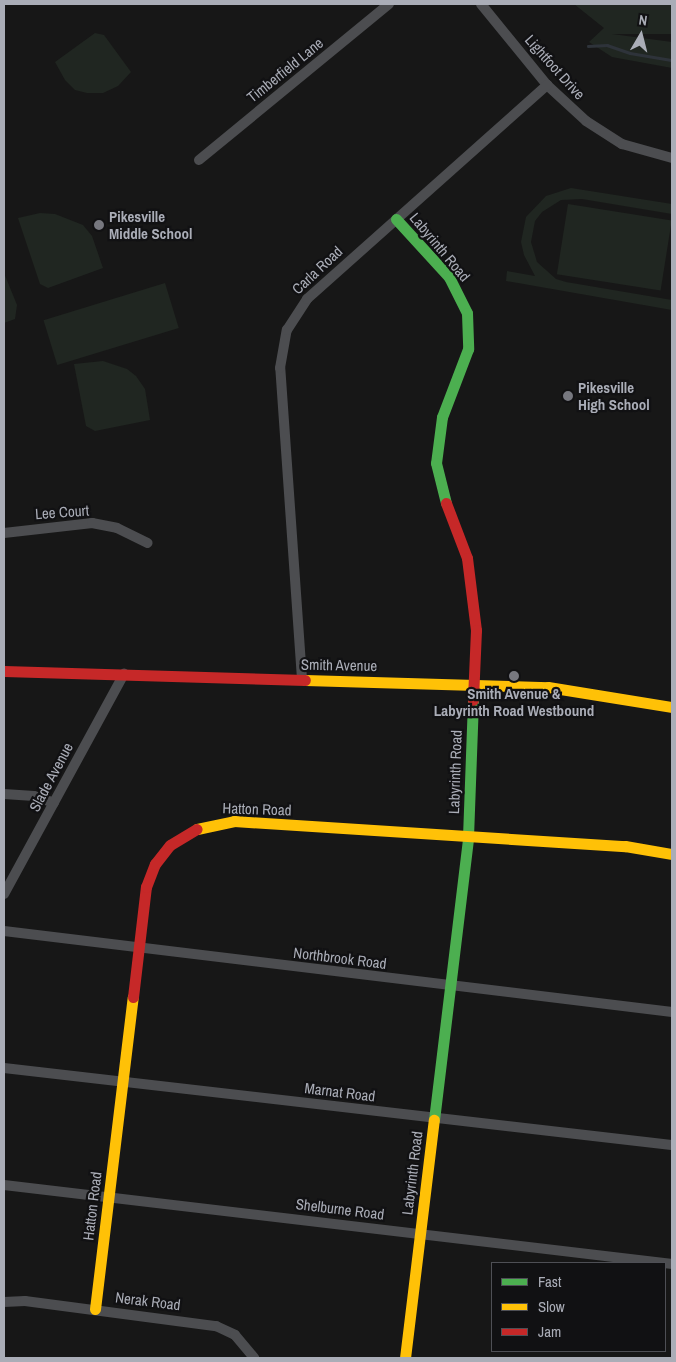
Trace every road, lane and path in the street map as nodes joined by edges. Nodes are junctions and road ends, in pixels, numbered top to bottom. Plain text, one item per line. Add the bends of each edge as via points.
1 (390, 4) edge
2 (482, 4) edge
3 (547, 85) junction
4 (672, 158) edge
5 (199, 160) dead end
6 (396, 219) junction
7 (4, 533) edge
8 (148, 543) dead end
9 (4, 671) edge
10 (124, 674) junction
11 (302, 679) junction
12 (474, 684) junction
13 (672, 707) edge
14 (4, 794) edge
15 (54, 803) junction
16 (468, 837) junction
17 (672, 854) edge
18 (4, 894) edge
19 (4, 931) edge
20 (139, 949) junction
21 (451, 986) junction
22 (672, 1012) edge
23 (4, 1068) edge
24 (123, 1082) junction
25 (434, 1118) junction
26 (672, 1145) edge
27 (4, 1186) edge
28 (109, 1197) junction
29 (420, 1234) junction
30 (655, 1262) edge
31 (4, 1302) edge
32 (95, 1310) junction
33 (254, 1358) edge
34 (405, 1358) edge

1 - 5 street, Timberfield Lane
2 - 3 street, Lightfoot Drive
3 - 4 street, Lightfoot Drive via 602,133 640,150
3 - 6 street, Carla Road
6 - 11 street, Carla Road via 300,306 287,330 280,355
6 - 12 street, Labyrinth Road via 449,277 463,301 468,319 466,362 442,417 436,448 441,487 471,578 476,630
7 - 8 street, Lee Court via 92,523 117,528
9 - 10 street, Smith Avenue
10 - 11 street, Smith Avenue
10 - 15 street, Slade Avenue
11 - 12 street, Smith Avenue
12 - 13 street, Smith Avenue via 548,687
12 - 16 street, Labyrinth Road
14 - 15 street via 34,796
15 - 18 street, Slade Avenue
16 - 17 street, Hatton Road via 625,846
16 - 20 street, Hatton Road via 234,822 208,824 170,844 155,864 146,887
16 - 21 street, Labyrinth Road
19 - 20 street, Northbrook Road
20 - 21 street, Northbrook Road
20 - 24 street, Hatton Road
21 - 22 street, Northbrook Road
21 - 25 street, Labyrinth Road
23 - 24 street, Marnat Road
24 - 25 street, Marnat Road
24 - 28 street, Hatton Road
25 - 26 street, Marnat Road
25 - 29 street, Labyrinth Road
27 - 28 street, Shelburne Road
28 - 29 street, Shelburne Road
28 - 32 street, Hatton Road
29 - 30 street, Shelburne Road
29 - 34 street, Labyrinth Road
31 - 32 street, Nerak Road via 25,1301
32 - 33 street, Nerak Road via 216,1326 235,1335

